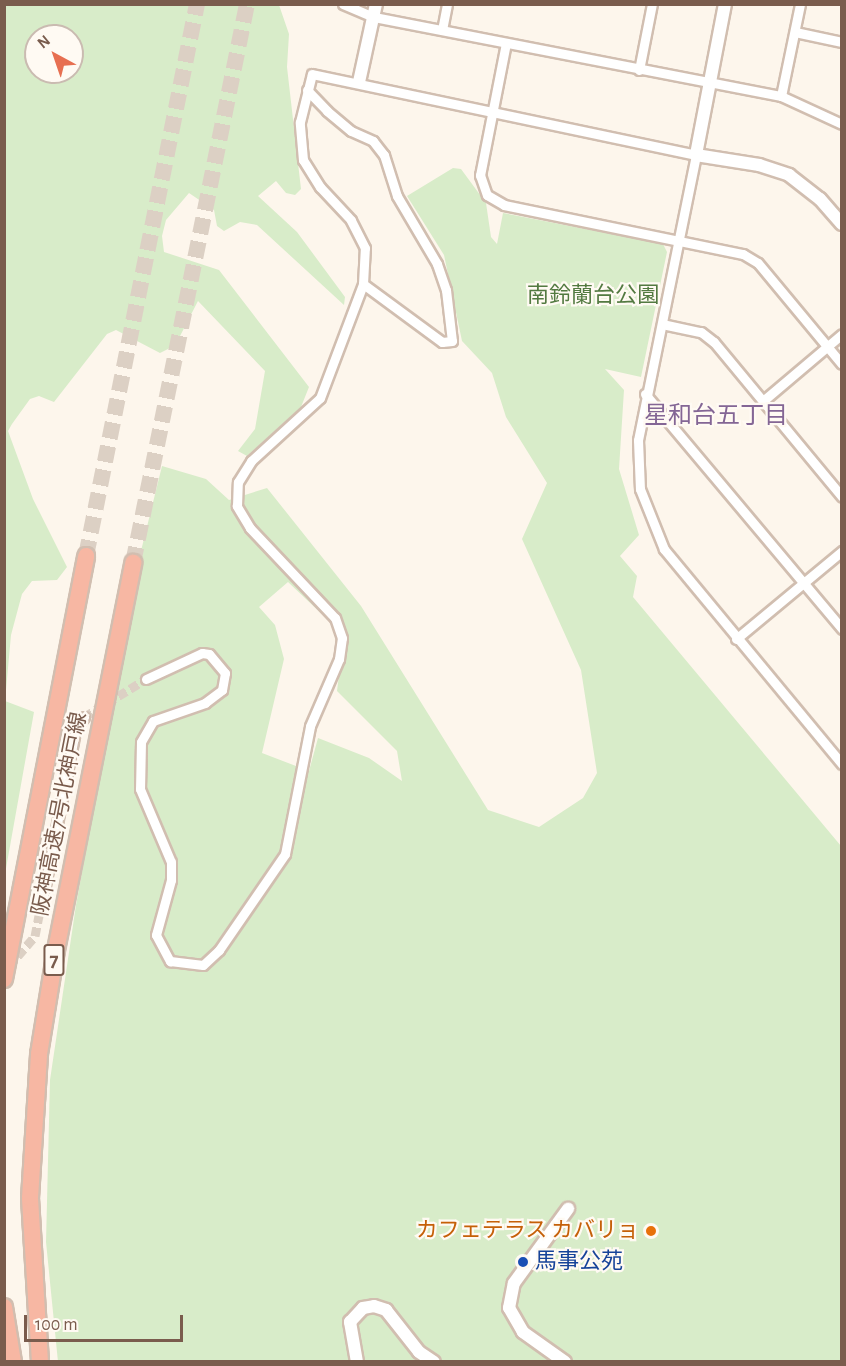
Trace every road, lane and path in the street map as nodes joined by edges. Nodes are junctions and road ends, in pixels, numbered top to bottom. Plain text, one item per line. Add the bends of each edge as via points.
1 (343, 4) edge
2 (447, 4) edge
3 (652, 4) edge
4 (725, 4) edge
5 (800, 4) edge
6 (375, 11) edge
7 (442, 30) junction
8 (795, 33) junction
9 (842, 42) edge
10 (506, 43) junction
11 (639, 70) junction
12 (359, 82) junction
13 (709, 83) junction
14 (307, 90) junction
15 (781, 96) junction
16 (491, 113) junction
17 (842, 124) edge
18 (696, 155) junction
19 (840, 220) edge
20 (680, 242) junction
21 (363, 284) junction
22 (662, 324) junction
23 (842, 334) edge
24 (826, 345) junction
25 (842, 364) edge
26 (645, 394) junction
27 (764, 400) junction
28 (842, 496) edge
29 (842, 551) edge
30 (86, 556) tunnel mouth
31 (133, 563) tunnel mouth
32 (803, 583) junction
33 (842, 629) edge
34 (736, 639) junction
35 (146, 679) tunnel mouth
36 (84, 717) tunnel mouth
37 (842, 764) edge
38 (42, 901) tunnel mouth
39 (4, 979) edge
40 (568, 1209) dead end
41 (4, 1307) edge
42 (13, 1362) edge
43 (40, 1362) edge
44 (357, 1362) edge
45 (434, 1362) edge
46 (565, 1362) edge

1 - 6 street
2 - 7 street
3 - 11 street
4 - 13 street
5 - 8 street
6 - 7 street
6 - 12 street
7 - 10 street
8 - 9 street
8 - 15 street
10 - 11 street
10 - 16 street
11 - 13 street
12 - 14 street via 312,74
12 - 16 street
13 - 15 street
13 - 18 street
14 - 21 street via 300,122 303,160 320,187 351,220 365,248
14 - 21 street via 351,131 373,141 384,155 397,196 436,264 446,290 452,341 442,342
15 - 17 street
16 - 18 street
16 - 20 street via 480,175 487,195 504,205
18 - 19 street via 759,165 789,175
18 - 20 street
20 - 22 street
20 - 24 street via 743,254 758,263
21 - 35 street via 320,398 251,461 238,482 237,506 250,528 335,618 342,638 339,659 310,726 285,854 219,950 203,965 170,961 159,945 156,927 171,880 171,862 140,789 140,749 153,721 205,703 222,690 225,673 209,654 202,652
22 - 26 street
22 - 27 street via 701,332
23 - 24 street
24 - 25 street
24 - 27 street
26 - 32 street
26 - 34 street via 638,440 640,489 651,525 664,549
27 - 28 street
29 - 32 street
30 - 39 highway, 阪神高速7号北神戸線 / 7
31 - 43 highway, 阪神高速7号北神戸線 / 7 via 39,1054 30,1198
32 - 33 street
32 - 34 street
34 - 37 street
36 - 38 street via 76,726
40 - 46 street via 514,1283 509,1308 523,1332
41 - 42 highway
44 - 45 street via 350,1322 363,1308 374,1306 386,1310 419,1352

